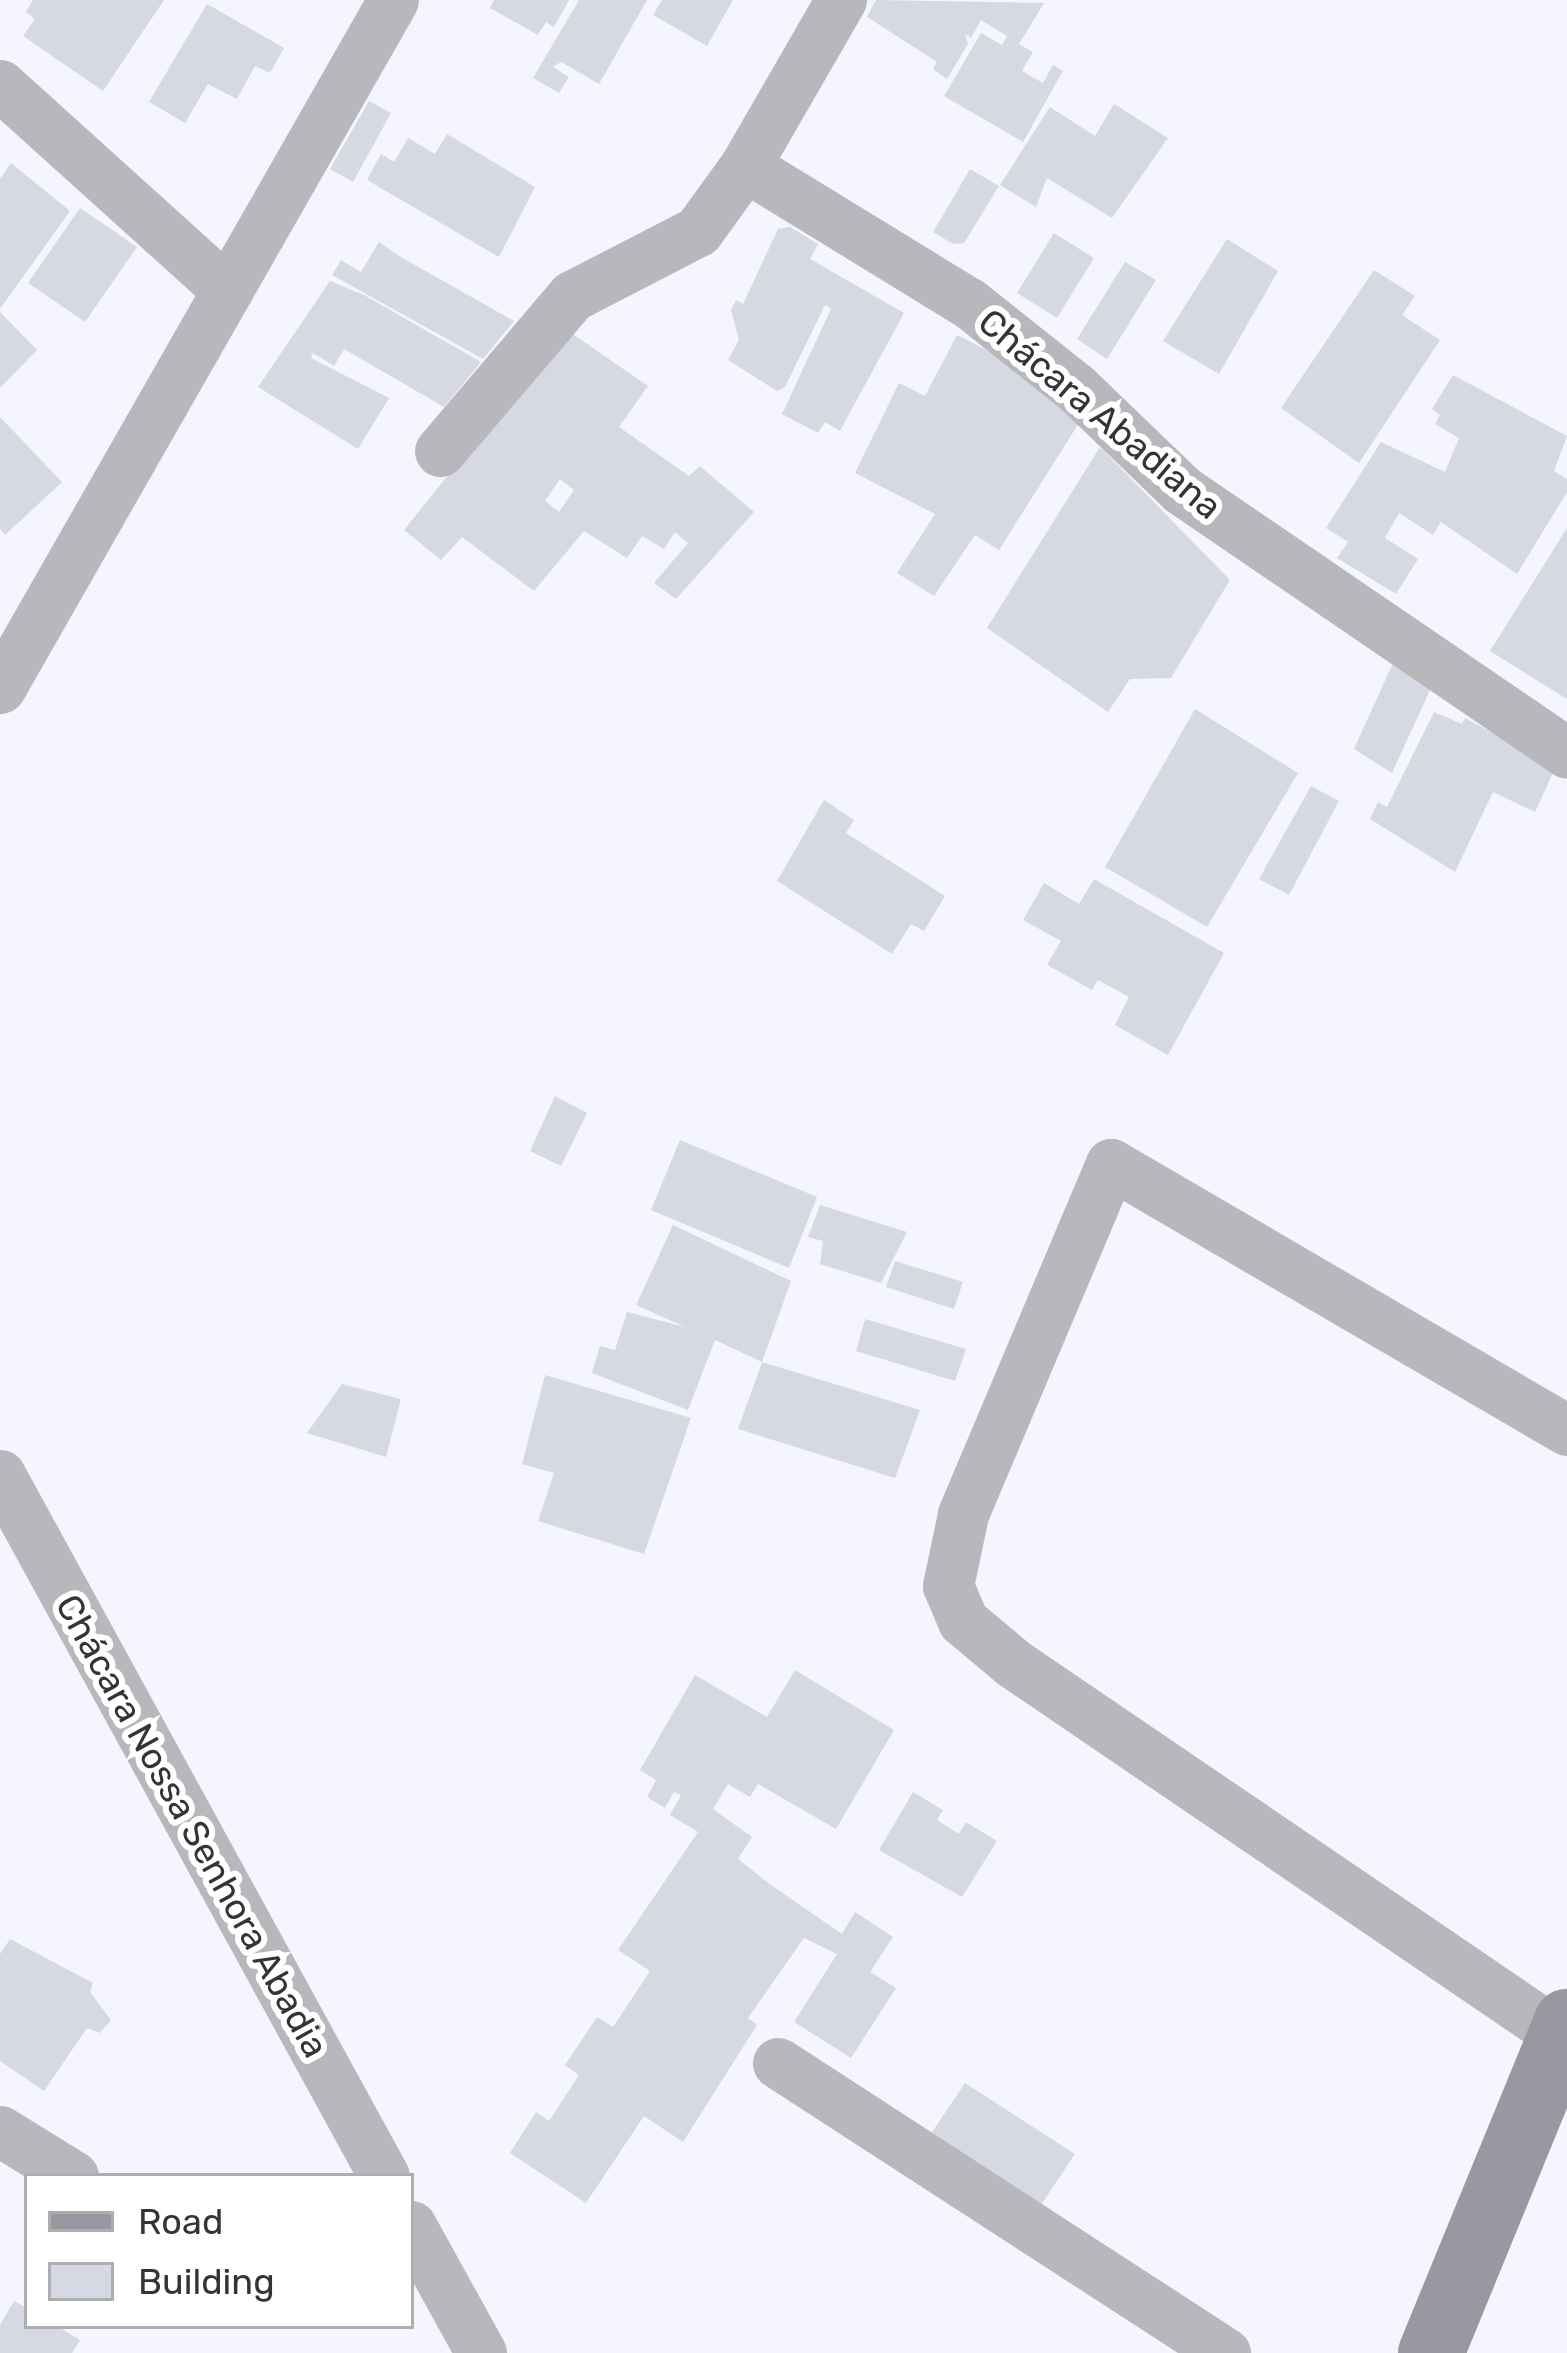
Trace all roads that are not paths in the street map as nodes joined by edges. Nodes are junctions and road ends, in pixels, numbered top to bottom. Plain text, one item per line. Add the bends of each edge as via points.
1 (393, 0) edge
2 (841, 0) edge
3 (0, 85) edge
4 (745, 166) junction
5 (226, 290) junction
6 (440, 451) dead end
7 (0, 688) edge
8 (1567, 753) edge
9 (1567, 1430) edge
10 (0, 1475) edge
11 (1564, 2029) edge
12 (778, 2062) dead end
13 (0, 2131) edge
14 (68, 2173) edge
15 (382, 2173) edge
16 (414, 2231) edge
17 (481, 2353) edge
18 (1225, 2353) edge
19 (1431, 2353) edge

1 - 5 street
2 - 4 street
3 - 5 street
4 - 6 street via 698,232 572,296
4 - 8 street, Chácara Abadiana via 969,303 1076,388 1182,490
5 - 7 street
9 - 11 street via 1112,1164 950,1561 953,1605 1013,1663
10 - 15 street, Chácara Nossa Senhora Abadia
11 - 19 street
12 - 18 street
13 - 14 street
16 - 17 street

